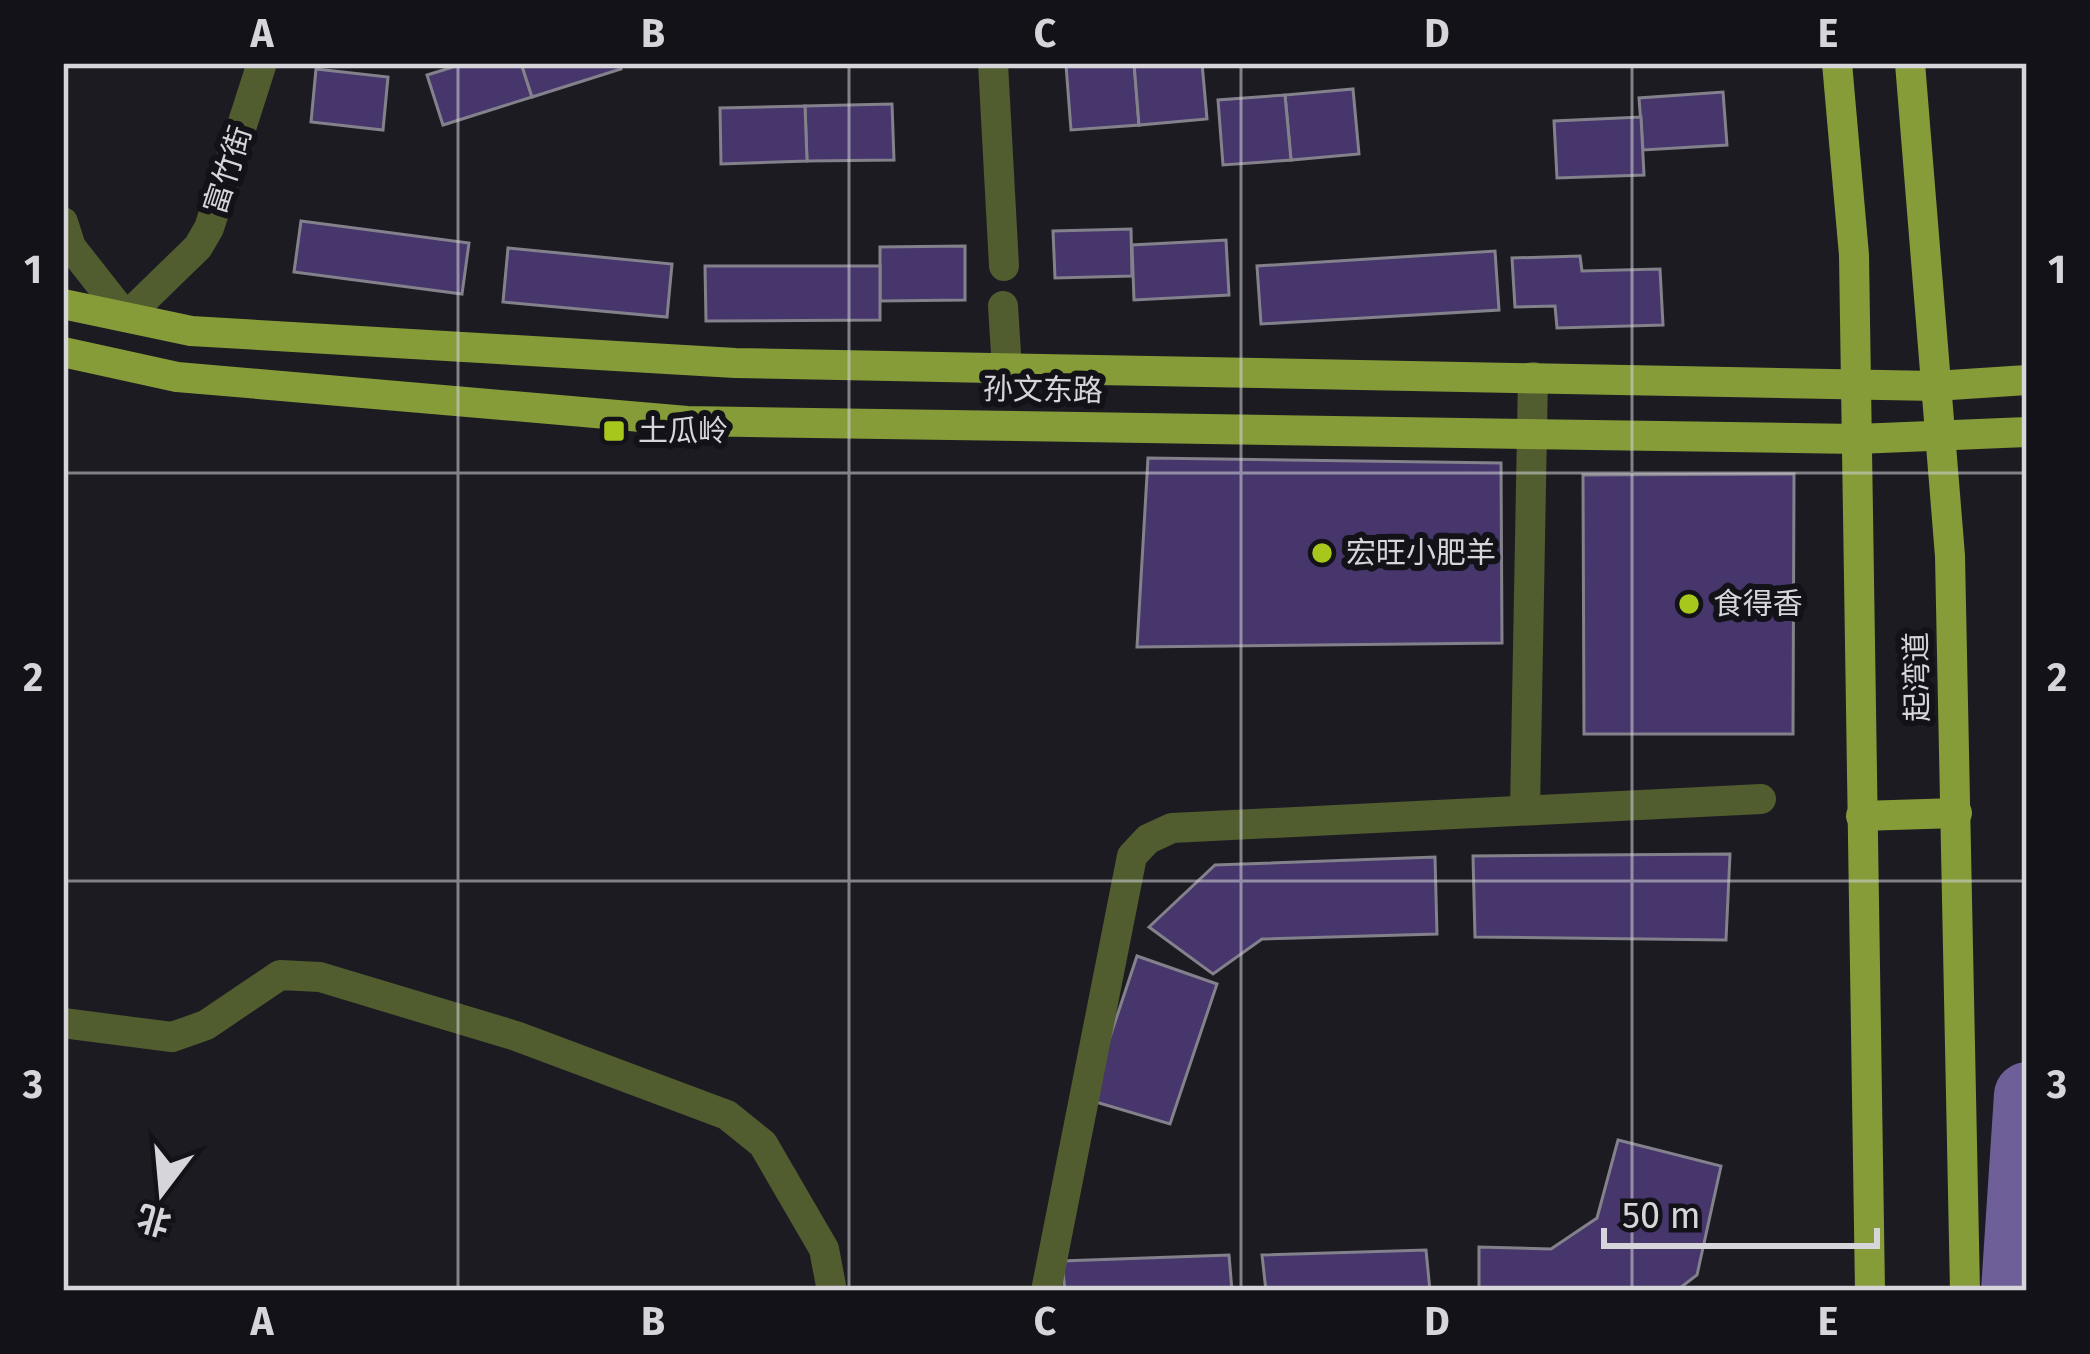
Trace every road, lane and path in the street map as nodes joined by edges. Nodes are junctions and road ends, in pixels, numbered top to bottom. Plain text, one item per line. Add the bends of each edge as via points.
1 (262, 63) edge
2 (994, 63) edge
3 (1837, 63) edge
4 (1910, 63) edge
5 (63, 222) edge
6 (1004, 266) dead end
7 (63, 304) edge
8 (1003, 306) dead end
9 (126, 317) junction
10 (63, 352) edge
11 (1007, 369) junction
12 (1533, 376) junction
13 (2027, 380) edge
14 (1856, 382) junction
15 (1935, 386) junction
16 (2027, 432) edge
17 (1532, 434) junction
18 (1939, 438) junction
19 (1858, 440) junction
20 (1761, 799) dead end
21 (1525, 810) junction
22 (1957, 813) junction
23 (1861, 816) junction
24 (63, 1023) edge
25 (832, 1291) edge
26 (1046, 1291) edge
27 (1870, 1291) edge
28 (1965, 1291) edge

1 - 9 street, 富竹街 via 198,247
2 - 6 street
3 - 14 main road, 起湾道
4 - 15 main road, 起湾道
5 - 9 street via 71,247
7 - 9 main road, 孙文东路
8 - 11 street
9 - 11 main road, 孙文东路 via 190,331 711,362
10 - 17 main road, 孙文东路 via 178,377 687,421
11 - 12 main road, 孙文东路
12 - 14 main road, 孙文东路
12 - 17 street
13 - 15 main road, 孙文东路
14 - 15 main road, 孙文东路
14 - 19 main road, 起湾道
15 - 18 main road, 起湾道
16 - 18 main road, 孙文东路
17 - 19 main road, 孙文东路
17 - 21 street
18 - 19 main road, 孙文东路
18 - 22 main road, 起湾道
19 - 23 main road, 起湾道
20 - 21 street
21 - 26 street via 1172,828 1148,839 1132,856
22 - 23 main road
22 - 28 main road, 起湾道
23 - 27 main road, 起湾道
24 - 25 street via 172,1037 206,1025 280,975 320,977 516,1036 728,1115 763,1144 824,1249

